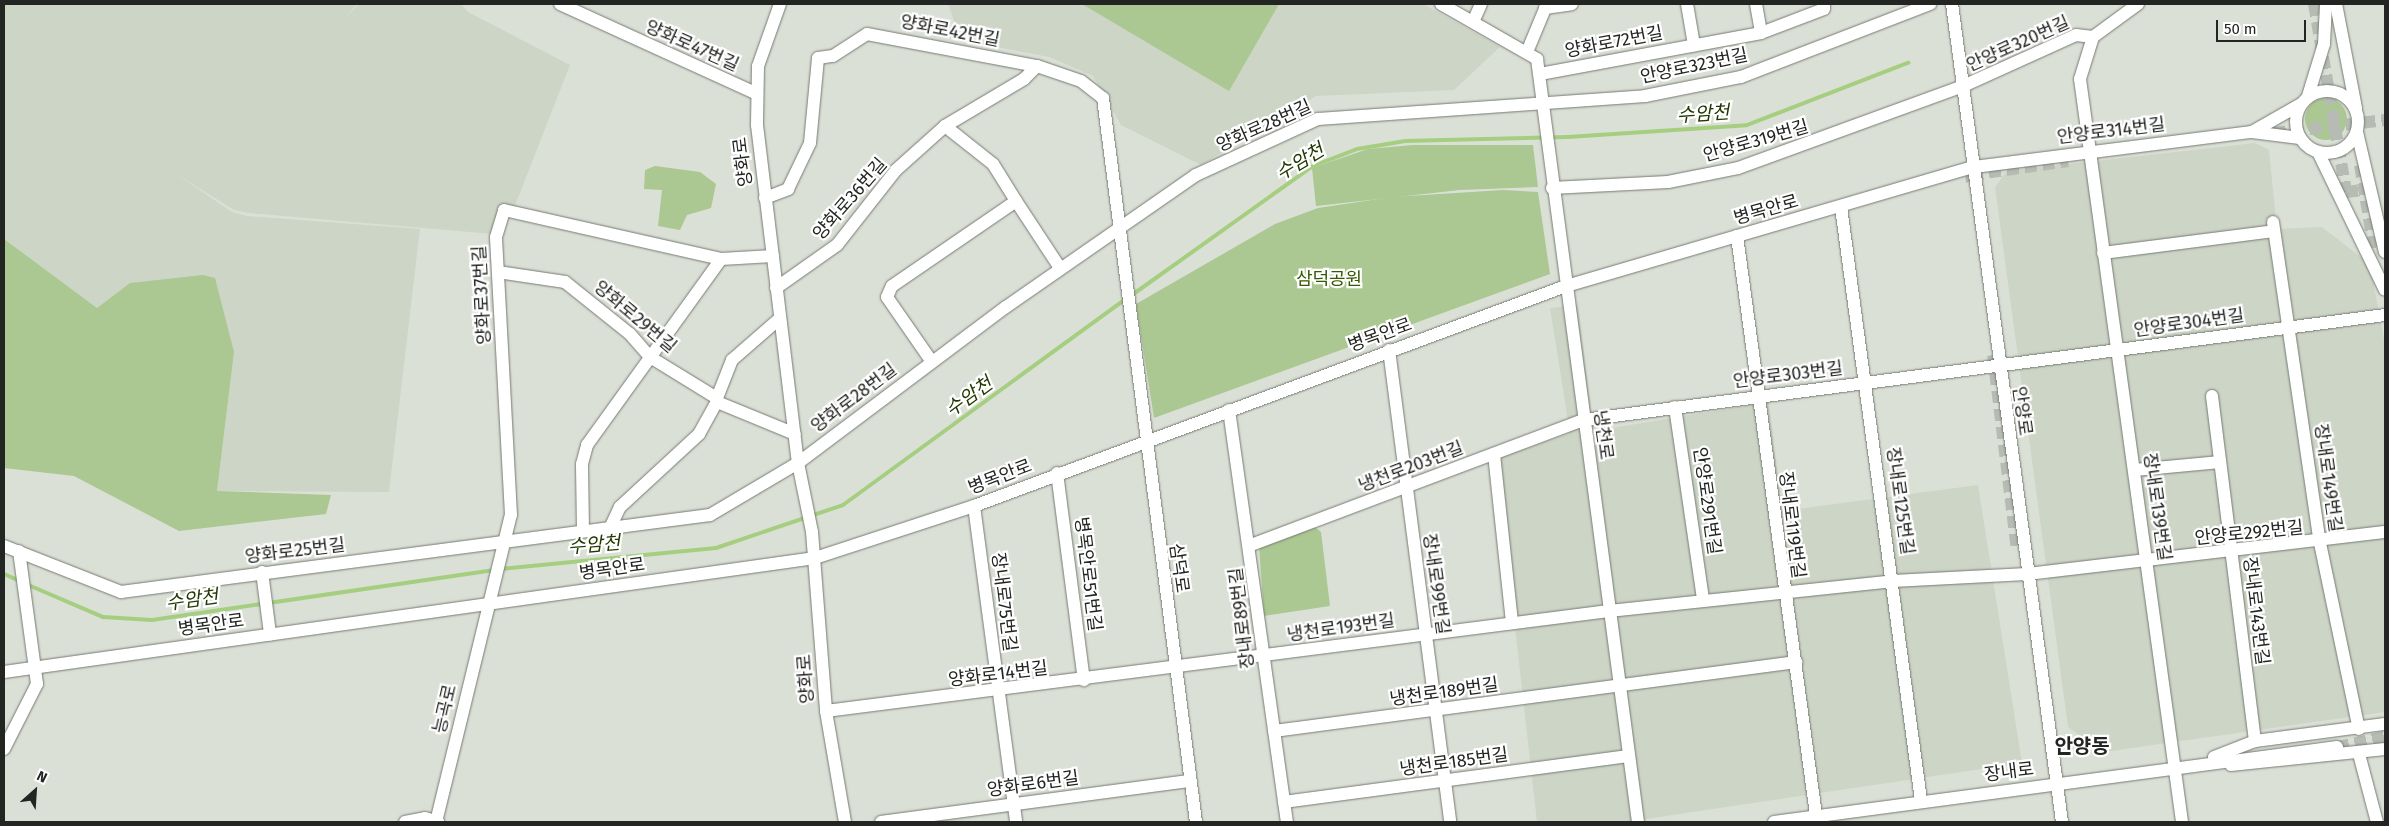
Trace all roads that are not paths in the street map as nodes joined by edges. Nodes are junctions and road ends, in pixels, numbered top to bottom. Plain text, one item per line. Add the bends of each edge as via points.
1 (560, 4) edge
2 (780, 4) edge
3 (1441, 4) edge
4 (1481, 4) edge
5 (1572, 4) edge
6 (1687, 4) edge
7 (1756, 4) edge
8 (1824, 4) edge
9 (1930, 4) edge
10 (1952, 4) edge
11 (2138, 4) edge
12 (2326, 4) edge
13 (2336, 4) edge
14 (1546, 6) edge
15 (1473, 22) junction
16 (1761, 33) junction
17 (2093, 37) junction
18 (1694, 45) junction
19 (1527, 52) junction
20 (1037, 66) junction
21 (1540, 74) junction
22 (1961, 87) junction
23 (755, 93) junction
24 (1542, 100) junction
25 (2305, 100) junction
26 (2356, 111) junction
27 (945, 126) junction
28 (2252, 132) junction
29 (2357, 132) junction
30 (2300, 138) junction
31 (2090, 150) junction
32 (2318, 152) junction
33 (1974, 167) junction
34 (1552, 188) junction
35 (765, 198) junction
36 (1016, 201) junction
37 (1842, 207) junction
38 (1118, 228) junction
39 (1737, 236) junction
40 (2385, 252) edge
41 (2103, 253) junction
42 (773, 256) junction
43 (721, 259) junction
44 (1060, 268) junction
45 (498, 272) junction
46 (1566, 286) junction
47 (776, 288) junction
48 (2385, 290) edge
49 (2385, 315) edge
50 (780, 320) junction
51 (2288, 326) junction
52 (1389, 350) junction
53 (2117, 351) junction
54 (650, 357) junction
55 (932, 362) junction
56 (1998, 366) junction
57 (1866, 383) junction
58 (1758, 396) junction
59 (2212, 396) dead end
60 (717, 400) junction
61 (1675, 408) junction
62 (1229, 410) junction
63 (1583, 420) junction
64 (795, 434) junction
65 (1145, 441) junction
66 (1494, 454) junction
67 (2220, 462) junction
68 (798, 463) junction
69 (2135, 470) junction
70 (1057, 473) junction
71 (1405, 488) junction
72 (974, 506) junction
73 (611, 526) junction
74 (583, 530) junction
75 (2385, 532) edge
76 (2320, 543) junction
77 (505, 545) junction
78 (1251, 545) junction
79 (4, 546) edge
80 (19, 551) junction
81 (2232, 553) junction
82 (815, 558) junction
83 (2146, 561) junction
84 (2027, 574) junction
85 (263, 578) junction
86 (1893, 581) junction
87 (494, 586) joint
88 (1783, 592) junction
89 (1703, 600) junction
90 (487, 604) junction
91 (1609, 611) junction
92 (1512, 623) junction
93 (270, 634) junction
94 (1425, 635) junction
95 (1264, 656) junction
96 (1796, 662) junction
97 (1175, 667) junction
98 (35, 668) junction
99 (4, 672) edge
100 (1084, 680) junction
101 (1618, 686) junction
102 (998, 692) junction
103 (826, 711) junction
104 (1436, 711) junction
105 (2385, 724) edge
106 (2359, 729) junction
107 (1274, 732) junction
108 (2255, 741) junction
109 (2337, 746) tunnel mouth
110 (4, 749) edge
111 (2385, 749) edge
112 (2359, 754) junction
113 (1628, 756) junction
114 (2199, 763) junction
115 (2175, 766) junction
116 (1190, 781) junction
117 (1445, 781) junction
118 (2056, 784) junction
119 (1921, 800) junction
120 (1284, 802) junction
121 (1014, 804) junction
122 (1816, 820) edge
123 (405, 822) edge
124 (437, 822) edge
125 (845, 822) edge
126 (881, 822) edge
127 (1016, 822) edge
128 (1196, 822) edge
129 (1287, 822) edge
130 (1450, 822) edge
131 (1638, 822) edge
132 (1774, 822) edge
133 (2062, 822) edge
134 (2182, 822) edge
135 (2377, 822) edge

1 - 23 street, 양화로47번길
2 - 23 street, 양화로 via 758,66
3 - 15 street
4 - 15 street
5 - 14 street
6 - 18 street
7 - 16 street
8 - 16 street, 양화로72번길 via 1824,9
9 - 24 street, 안양로323번길 via 1741,77 1645,96
10 - 22 street, 안양로
11 - 17 street, 안양로320번길
12 - 25 street via 2324,44
13 - 26 street
14 - 19 street
15 - 19 street
16 - 18 street, 양화로72번길
17 - 22 street, 안양로320번길 via 2076,35
17 - 31 street, 장내로139번길 via 2080,79
18 - 21 street, 양화로72번길
19 - 21 street via 1537,59
20 - 27 street, 양화로36번길 via 1024,80
20 - 35 street, 양화로42번길 via 867,34 833,56 818,58 810,143 788,189
20 - 38 street, 양화로42번길 via 1081,81 1103,98
21 - 24 street
22 - 33 street, 안양로
22 - 34 street, 안양로319번길 via 1738,168 1668,182
23 - 35 street, 양화로
24 - 34 street
24 - 38 street, 양화로28번길 via 1318,119 1196,175
25 - 26 street via 2319,91 2341,94
25 - 28 street
25 - 30 street via 2296,115
26 - 29 street
27 - 36 street via 994,164
27 - 47 street, 양화로36번길 via 896,170 837,246
28 - 30 street
28 - 31 street, 안양로314번길
29 - 32 street via 2342,150
29 - 40 street
30 - 32 street
31 - 33 street, 안양로314번길
31 - 41 street, 장내로139번길
32 - 48 street
33 - 37 street, 병목안로
33 - 56 street, 안양로
34 - 46 street, 냉천로
35 - 42 street, 양화로
36 - 44 street
36 - 55 street via 892,286 887,297
37 - 39 street, 병목안로
37 - 57 street, 장내로125번길
38 - 44 street, 양화로28번길
38 - 65 street, 삼덕로
39 - 46 street, 병목안로
39 - 58 street, 장내로119번길
41 - 51 street, 장내로149번길 via 2273,227
41 - 53 street, 장내로139번길
42 - 43 street, 양화로37번길
42 - 47 street, 양화로
43 - 45 street, 양화로37번길 via 504,210 496,237
43 - 54 street
44 - 55 street, 양화로28번길
45 - 54 street, 양화로29번길 via 565,282 630,334
45 - 77 street, 양화로37번길 via 511,515
46 - 52 street, 병목안로
46 - 63 street, 냉천로
47 - 50 street, 양화로
49 - 51 street, 안양로304번길
50 - 60 street via 732,360
50 - 64 street, 양화로
51 - 53 street, 안양로304번길
51 - 76 street, 장내로149번길
52 - 62 street, 병목안로
52 - 71 street, 장내로99번길
53 - 56 street, 안양로304번길
53 - 69 street, 장내로139번길
54 - 60 street, 양화로29번길
54 - 74 street via 583,455
55 - 68 street, 양화로28번길
56 - 57 street, 안양로303번길
56 - 84 street, 안양로
57 - 58 street, 안양로303번길
57 - 86 street, 장내로125번길
58 - 61 street, 안양로303번길
58 - 88 street, 장내로119번길
59 - 67 street, 장내로143번길
60 - 64 street, 양화로29번길
60 - 73 street via 699,434 620,506
61 - 63 street, 안양로303번길
61 - 89 street, 안양로291번길
62 - 65 street, 병목안로
62 - 78 street, 장내로89번길
63 - 66 street, 냉천로203번길
63 - 91 street, 냉천로
64 - 68 street, 양화로
65 - 70 street, 병목안로
65 - 97 street, 삼덕로
66 - 71 street, 냉천로203번길
66 - 92 street
67 - 69 street
67 - 81 street, 장내로143번길
68 - 73 street, 양화로25번길 via 710,515
68 - 82 street, 양화로
69 - 83 street, 장내로139번길
70 - 72 street, 병목안로
70 - 100 street, 병목안로51번길
71 - 78 street, 냉천로203번길
71 - 94 street, 장내로99번길
72 - 82 street, 병목안로
72 - 102 street, 장내로75번길
73 - 74 street, 양화로25번길
74 - 77 street, 양화로25번길
75 - 76 street, 안양로292번길
76 - 81 street, 안양로292번길
76 - 106 street, 장내로149번길
77 - 85 street, 양화로25번길
77 - 87 street, 양화로37번길
78 - 95 street, 장내로89번길
79 - 80 street, 양화로25번길
80 - 85 street, 양화로25번길 via 122,592
80 - 98 street
81 - 83 street, 안양로292번길
81 - 108 street, 장내로143번길
82 - 90 street, 병목안로
82 - 103 street, 양화로
83 - 84 street, 안양로292번길
83 - 115 street, 장내로139번길
84 - 86 street
84 - 118 street, 안양로
85 - 93 street
86 - 88 street
86 - 119 street, 장내로125번길
87 - 90 street, 능곡로
88 - 89 street
88 - 96 street, 장내로119번길
89 - 91 street
90 - 93 street, 병목안로
90 - 124 street, 능곡로
91 - 92 street, 냉천로193번길
91 - 101 street, 냉천로
92 - 94 street, 냉천로193번길
93 - 98 street, 병목안로
94 - 95 street, 냉천로193번길
94 - 104 street, 장내로99번길
95 - 97 street, 냉천로193번길
95 - 107 street, 장내로89번길
96 - 101 street
96 - 122 street, 장내로119번길
97 - 100 street, 양화로14번길
97 - 116 street, 삼덕로
98 - 99 street, 병목안로
98 - 110 street via 37,684
100 - 102 street, 양화로14번길
101 - 104 street, 냉천로189번길
101 - 113 street, 냉천로
102 - 103 street, 양화로14번길
102 - 121 street, 장내로75번길
103 - 125 street, 양화로
104 - 107 street, 냉천로189번길
104 - 117 street, 장내로99번길
105 - 106 street
106 - 108 street
107 - 120 street, 장내로89번길
108 - 114 street
109 - 114 street, 장내로
111 - 112 street
112 - 114 street via 2251,766
112 - 135 street
113 - 117 street, 냉천로185번길
113 - 131 street, 냉천로
114 - 115 street, 장내로
115 - 118 street, 장내로
115 - 134 street, 장내로139번길
116 - 121 street, 양화로6번길
116 - 128 street, 삼덕로
117 - 120 street, 냉천로185번길
117 - 130 street, 장내로99번길
118 - 119 street, 장내로
118 - 133 street, 안양로
119 - 122 street, 장내로
120 - 129 street, 장내로89번길
121 - 126 street, 양화로6번길
121 - 127 street, 장내로75번길
122 - 132 street, 장내로
123 - 124 street via 425,818

